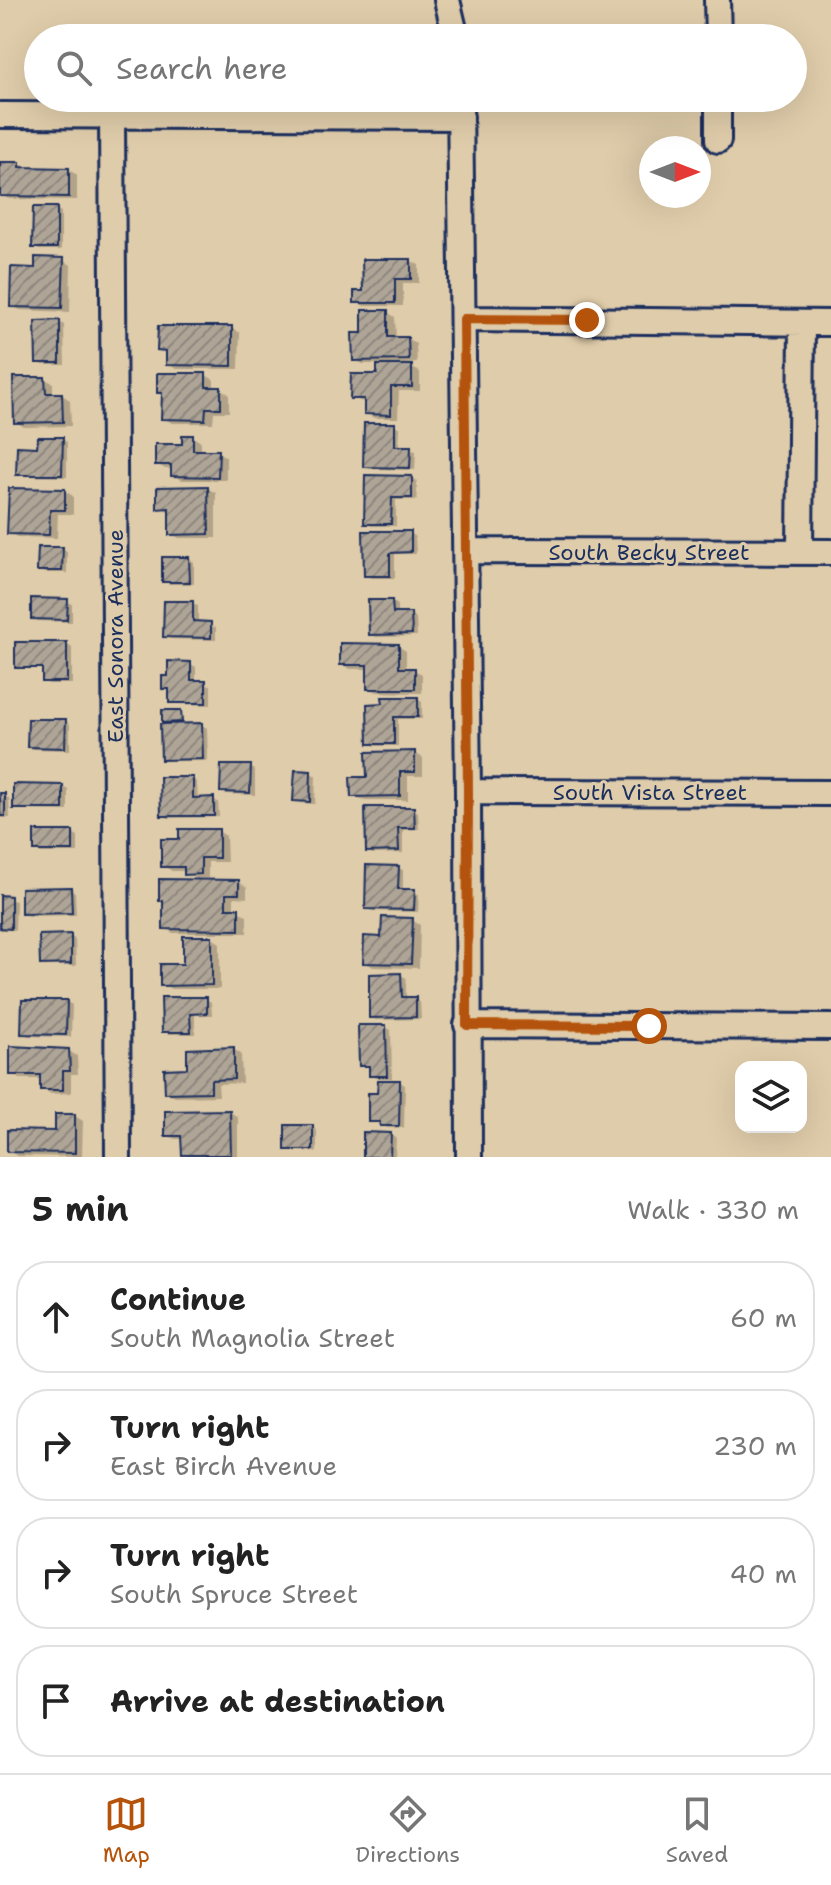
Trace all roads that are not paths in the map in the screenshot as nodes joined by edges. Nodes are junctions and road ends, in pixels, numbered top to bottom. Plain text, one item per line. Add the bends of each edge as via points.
1 (447, 0) edge
2 (717, 0) edge
3 (453, 24) edge
4 (718, 24) edge
5 (261, 112) edge
6 (460, 112) edge
7 (718, 112) edge
8 (0, 115) edge
9 (112, 115) junction
10 (718, 140) dead end
11 (464, 319) junction
12 (802, 323) junction
13 (831, 323) edge
14 (466, 551) junction
15 (800, 552) junction
16 (831, 552) edge
17 (468, 792) junction
18 (831, 793) edge
19 (467, 1025) junction
20 (831, 1027) edge
21 (118, 1157) edge
22 (469, 1157) edge

1 - 3 street
2 - 4 street
5 - 9 street
6 - 11 street
7 - 10 street
8 - 9 street
9 - 21 street, East Sonora Avenue
11 - 12 street
11 - 14 street
12 - 13 street
12 - 15 street
14 - 15 street, South Becky Street
14 - 17 street
15 - 16 street, South Becky Street
17 - 18 street, South Vista Street
17 - 19 street
19 - 20 street
19 - 22 street

